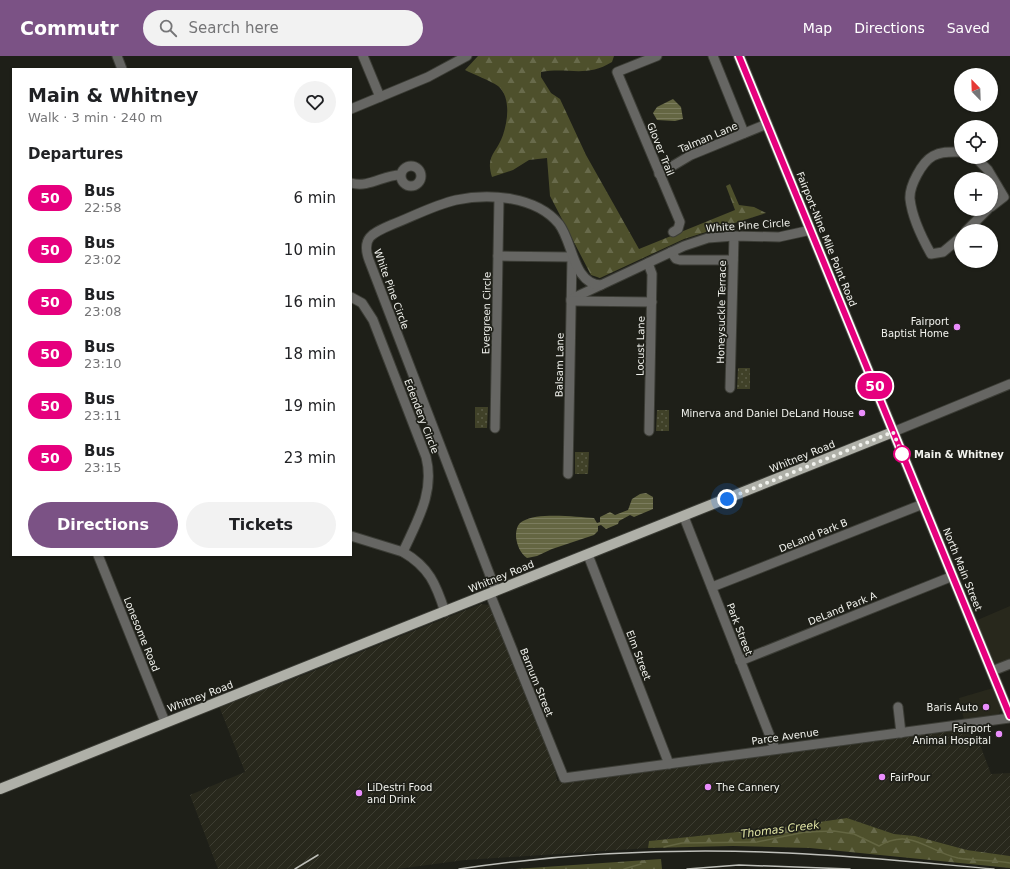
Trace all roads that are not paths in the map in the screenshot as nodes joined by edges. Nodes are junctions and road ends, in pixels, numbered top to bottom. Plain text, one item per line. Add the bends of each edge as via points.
1 (117, 56) edge
2 (363, 56) edge
3 (467, 56) edge
4 (657, 56) edge
5 (713, 56) edge
6 (739, 56) edge
7 (122, 68) edge
8 (380, 97) junction
9 (352, 109) edge
10 (766, 124) junction
11 (744, 133) junction
12 (954, 152) edge
13 (982, 164) edge
14 (659, 174) junction
15 (400, 175) dead end
16 (352, 183) edge
17 (1007, 196) edge
18 (499, 198) junction
19 (998, 202) edge
20 (981, 216) edge
21 (973, 224) edge
22 (811, 230) junction
23 (673, 232) dead end
24 (734, 236) junction
25 (954, 243) edge
26 (671, 252) junction
27 (498, 256) junction
28 (572, 257) junction
29 (733, 260) junction
30 (648, 263) junction
31 (601, 285) junction
32 (352, 298) edge
33 (571, 300) junction
34 (652, 302) junction
35 (1010, 384) edge
36 (730, 388) dead end
37 (495, 428) dead end
38 (649, 431) dead end
39 (893, 432) junction
40 (568, 474) dead end
41 (923, 504) junction
42 (684, 517) junction
43 (352, 536) edge
44 (403, 552) junction
45 (588, 555) junction
46 (98, 556) edge
47 (953, 576) junction
48 (712, 587) junction
49 (493, 593) junction
50 (446, 612) junction
51 (740, 660) junction
52 (1010, 664) edge
53 (992, 671) junction
54 (898, 707) dead end
55 (1010, 717) edge
56 (165, 722) junction
57 (901, 732) junction
58 (775, 749) junction
59 (670, 764) junction
60 (564, 778) joint
61 (0, 789) edge

1 - 7 street
2 - 8 street
3 - 8 street via 428,77
4 - 14 street, Glover Trail via 617,72
5 - 11 street
6 - 10 main road, Fairport-Nine Mile Point Road
8 - 9 street
10 - 11 street, Talman Lane
10 - 22 main road, Fairport-Nine Mile Point Road
11 - 14 street, Talman Lane via 690,155
12 - 25 street via 933,156 918,176 910,197 917,223 931,254 943,252
13 - 17 street
14 - 23 street, Glover Trail via 680,222 678,229
15 - 16 street via 391,175 365,184
17 - 19 street
18 - 27 street, Evergreen Circle
18 - 28 street, White Pine Circle via 531,205 554,219 567,238
18 - 49 street, White Pine Circle via 467,198 443,205 376,232 369,238 366,248
20 - 21 street
22 - 24 street, White Pine Circle via 779,237
22 - 39 main road, Fairport-Nine Mile Point Road
24 - 26 street, White Pine Circle via 708,238
24 - 29 street, Honeysuckle Terrace
26 - 29 street via 680,260
26 - 30 street, White Pine Circle
27 - 28 street
27 - 37 street, Evergreen Circle
28 - 31 street, White Pine Circle via 588,282
28 - 33 street, Balsam Lane
29 - 36 street, Honeysuckle Terrace
30 - 31 street, White Pine Circle
30 - 34 street, Locust Lane via 652,274
31 - 33 street, White Pine Circle
32 - 44 street, Edendery Circle via 362,303 373,320 428,464 428,496
33 - 34 street
33 - 40 street, Balsam Lane
34 - 38 street, Locust Lane
35 - 39 street, Whitney Road
39 - 41 main road, North Main Street
39 - 42 main road, Whitney Road
41 - 47 main road, North Main Street
41 - 48 street, DeLand Park B
42 - 45 main road, Whitney Road
42 - 48 street, Park Street
43 - 44 street
44 - 50 street via 428,572
45 - 49 main road, Whitney Road
45 - 59 street, Elm Street
46 - 56 street, Lonesome Road
47 - 51 street, DeLand Park A
47 - 53 main road, North Main Street
48 - 51 street, Park Street
49 - 50 main road, Whitney Road
49 - 60 street, Barnum Street
50 - 56 main road, Whitney Road
51 - 58 street, Park Street
52 - 53 street
53 - 55 main road, North Main Street
54 - 57 street
55 - 57 street, Parce Avenue
56 - 61 main road, Whitney Road
57 - 58 street, Parce Avenue
58 - 59 street, Parce Avenue
59 - 60 street, Parce Avenue

